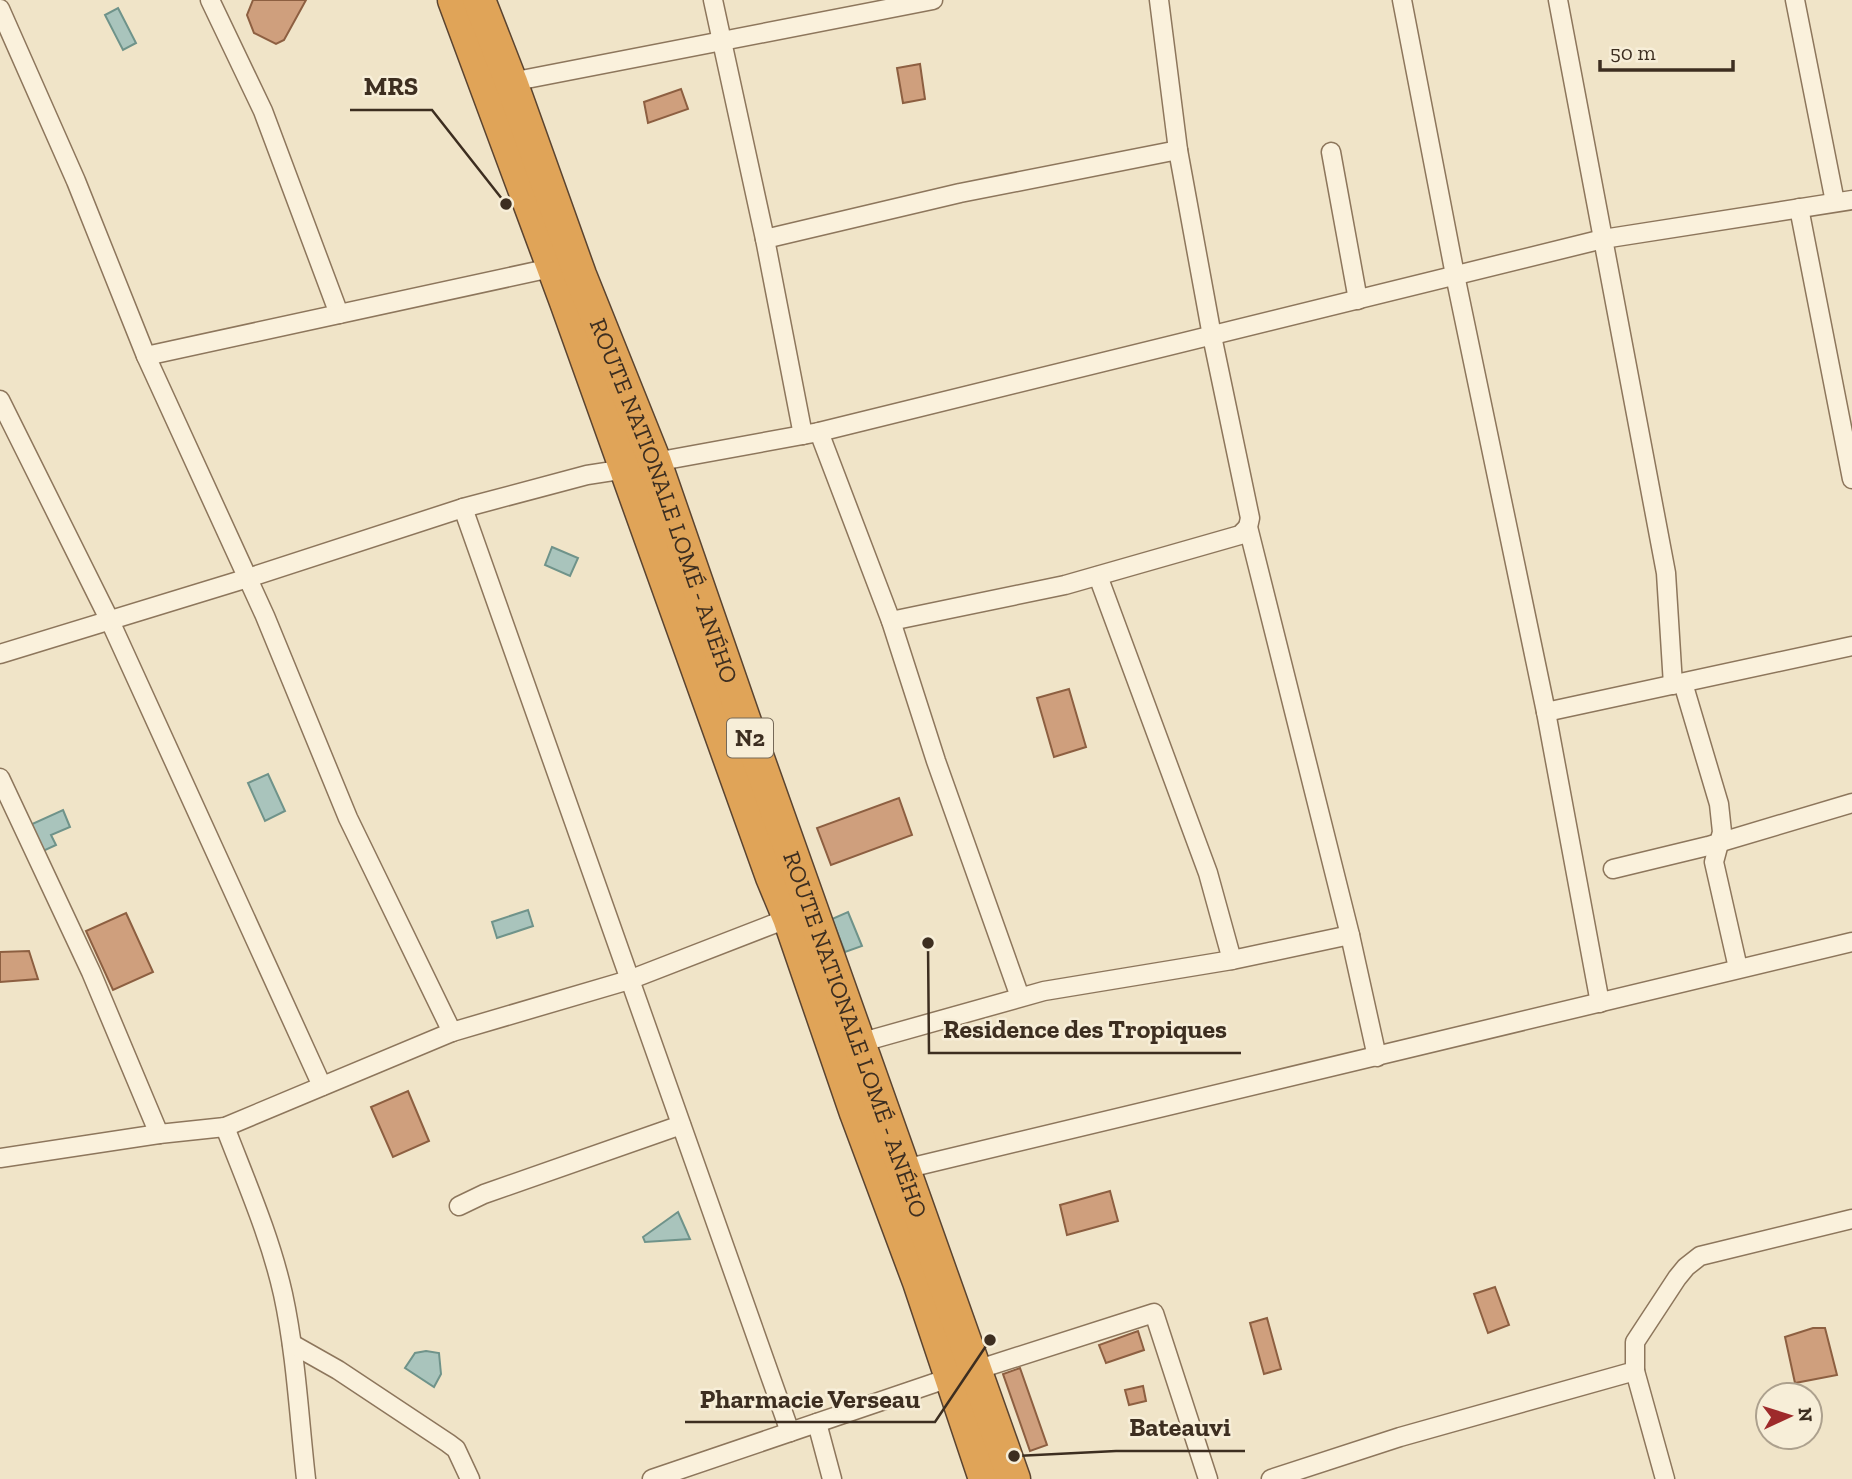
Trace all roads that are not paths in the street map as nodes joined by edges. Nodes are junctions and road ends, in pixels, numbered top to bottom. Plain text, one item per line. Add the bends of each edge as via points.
1 (210, 0) edge
2 (454, 0) edge
3 (479, 0) edge
4 (713, 0) edge
5 (933, 0) edge
6 (1159, 0) edge
7 (1402, 0) edge
8 (1558, 0) edge
9 (1796, 0) edge
10 (0, 9) edge
11 (720, 40) junction
12 (511, 82) junction
13 (1178, 150) junction
14 (1331, 152) dead end
15 (1844, 201) edge
16 (1799, 208) junction
17 (1602, 239) junction
18 (765, 240) junction
19 (551, 268) junction
20 (1455, 275) junction
21 (1359, 299) junction
22 (339, 314) junction
23 (1212, 336) junction
24 (146, 356) junction
25 (0, 400) edge
26 (1845, 407) edge
27 (811, 433) junction
28 (640, 466) junction
29 (1852, 479) edge
30 (463, 508) junction
31 (1248, 527) junction
32 (1098, 576) junction
33 (248, 578) junction
34 (110, 621) junction
35 (891, 621) junction
36 (1852, 646) edge
37 (0, 654) edge
38 (1678, 684) junction
39 (1546, 712) junction
40 (0, 778) edge
41 (1852, 803) edge
42 (1719, 842) junction
43 (1613, 869) dead end
44 (789, 918) junction
45 (1350, 935) junction
46 (1852, 942) edge
47 (1232, 960) junction
48 (1738, 968) junction
49 (629, 980) junction
50 (1020, 997) junction
51 (1600, 1003) junction
52 (452, 1032) junction
53 (859, 1043) junction
54 (1377, 1057) junction
55 (322, 1086) junction
56 (681, 1125) junction
57 (225, 1127) junction
58 (159, 1134) junction
59 (0, 1158) edge
60 (891, 1172) junction
61 (459, 1206) dead end
62 (1852, 1219) edge
63 (292, 1344) junction
64 (1635, 1371) junction
65 (964, 1373) junction
66 (817, 1423) junction
67 (790, 1432) junction
68 (306, 1479) edge
69 (470, 1479) edge
70 (652, 1479) edge
71 (832, 1479) edge
72 (985, 1479) edge
73 (1014, 1479) edge
74 (1208, 1479) edge
75 (1271, 1479) edge
76 (1665, 1479) edge

1 - 22 street via 263,111
2 - 19 highway, ROUTE NATIONALE LOMÉ - ANÉHO / N2
3 - 12 highway, ROUTE NATIONALE LOMÉ - ANÉHO / N2
4 - 11 street
5 - 11 street
6 - 13 street
7 - 20 street
8 - 17 street
9 - 15 street
10 - 24 street
11 - 12 street
11 - 18 street
12 - 28 highway, ROUTE NATIONALE LOMÉ - ANÉHO / N2 via 580,275
13 - 18 street
13 - 23 street
14 - 21 street
15 - 16 street
16 - 17 street
16 - 26 street
17 - 20 street
17 - 38 street via 1666,573
18 - 27 street
19 - 22 street
19 - 28 highway, ROUTE NATIONALE LOMÉ - ANÉHO / N2
20 - 21 street
20 - 39 street
21 - 23 street
22 - 24 street
23 - 27 street
23 - 31 street via 1250,517
24 - 33 street
25 - 34 street
26 - 29 street
27 - 28 street
27 - 35 street
28 - 30 street
28 - 44 highway, ROUTE NATIONALE LOMÉ - ANÉHO / N2
28 - 53 highway, ROUTE NATIONALE LOMÉ - ANÉHO / N2
30 - 33 street
30 - 49 street
31 - 32 street via 1240,535
31 - 45 street
32 - 35 street
32 - 47 street via 1208,873
33 - 34 street
33 - 52 street via 348,818
34 - 37 street
34 - 55 street
35 - 50 street
36 - 38 street
38 - 39 street
38 - 42 street via 1719,803
39 - 51 street
40 - 58 street via 80,947
41 - 42 street
42 - 43 street
42 - 48 street via 1715,867
44 - 49 street
44 - 60 highway, ROUTE NATIONALE LOMÉ - ANÉHO / N2
45 - 47 street
45 - 54 street
46 - 48 street
47 - 50 street
48 - 51 street
49 - 52 street
49 - 56 street
50 - 53 street
51 - 54 street
52 - 55 street
53 - 60 highway, ROUTE NATIONALE LOMÉ - ANÉHO / N2
54 - 60 street
55 - 57 street
56 - 61 street
56 - 67 street
57 - 58 street
57 - 63 street via 272,1250
58 - 59 street
60 - 65 highway, ROUTE NATIONALE LOMÉ - ANÉHO / N2
62 - 64 street via 1700,1256 1677,1278 1635,1342
63 - 68 street
63 - 69 street via 456,1449
64 - 75 street via 1400,1437
64 - 76 street
65 - 66 street
65 - 72 highway, ROUTE NATIONALE LOMÉ - ANÉHO / N2
65 - 73 highway, ROUTE NATIONALE LOMÉ - ANÉHO / N2
65 - 74 street via 1154,1313
66 - 67 street
66 - 71 street
67 - 70 street

